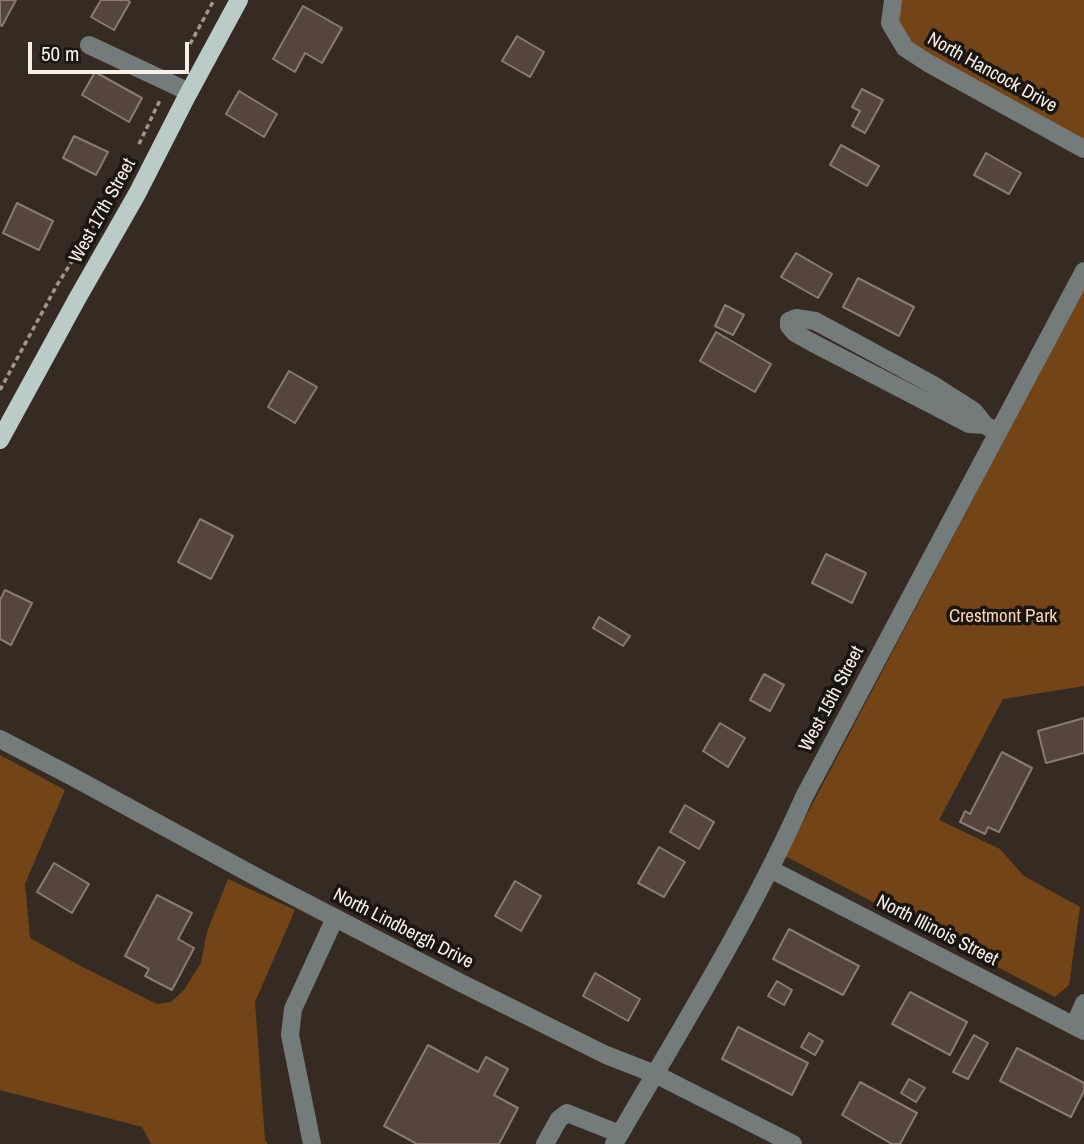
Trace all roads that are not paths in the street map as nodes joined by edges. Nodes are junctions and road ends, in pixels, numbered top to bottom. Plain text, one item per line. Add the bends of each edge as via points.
1 (239, 0) edge
2 (892, 0) edge
3 (89, 44) dead end
4 (189, 92) junction
5 (1084, 149) edge
6 (1084, 271) edge
7 (991, 429) junction
8 (0, 440) edge
9 (0, 739) edge
10 (770, 869) junction
11 (335, 918) junction
12 (1084, 1003) edge
13 (1079, 1029) edge
14 (654, 1074) junction
15 (617, 1139) edge
16 (312, 1144) edge
17 (545, 1144) edge
18 (793, 1144) edge

1 - 4 main road, West 17th Street
2 - 5 street, North Hancock Drive via 890,23 905,48
3 - 4 street
4 - 8 main road, West 17th Street
6 - 7 street, West 15th Street
7 - 7 street via 974,411 945,393 815,321 789,321 795,333 811,342 969,424
7 - 10 street, West 15th Street
9 - 11 street, North Lindbergh Drive
10 - 13 street, North Illinois Street
10 - 14 street, West 15th Street
11 - 14 street, North Lindbergh Drive via 607,1055
11 - 16 street via 293,1009 290,1035
12 - 13 street
14 - 15 street, West 15th Street
14 - 18 street, North Lindbergh Drive
15 - 17 street via 567,1113

